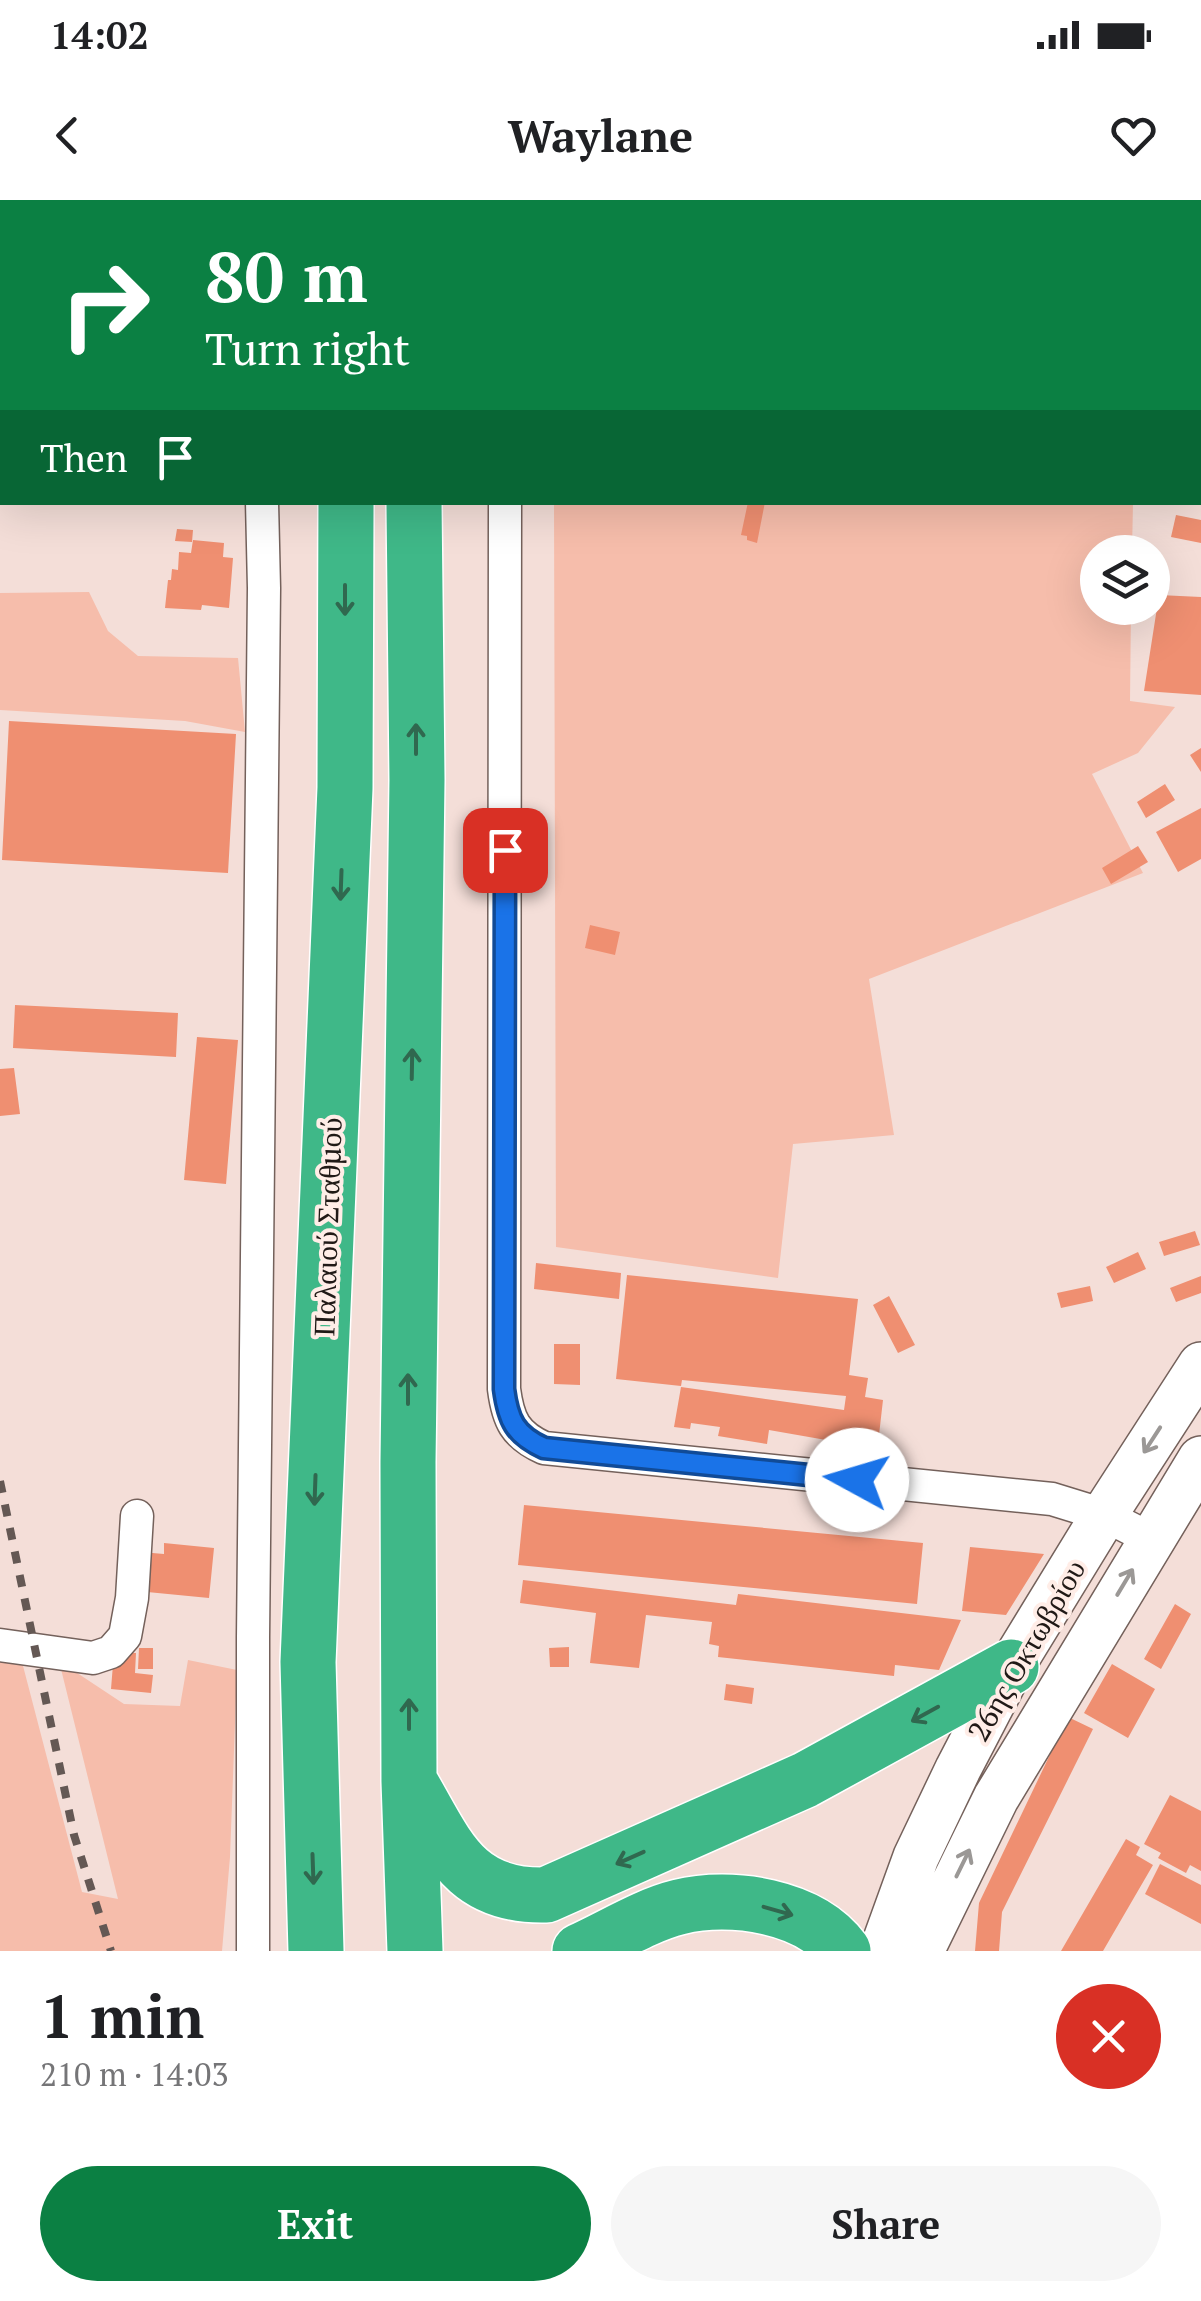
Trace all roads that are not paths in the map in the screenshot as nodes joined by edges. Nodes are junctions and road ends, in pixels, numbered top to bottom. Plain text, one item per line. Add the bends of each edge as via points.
1 (262, 505) edge
2 (346, 505) edge
3 (414, 505) edge
4 (506, 505) edge
5 (1201, 1364) edge
6 (1201, 1459) edge
7 (1104, 1515) junction
8 (136, 1516) dead end
9 (1151, 1539) junction
10 (0, 1645) edge
11 (1011, 1668) junction
12 (409, 1781) junction
13 (252, 1951) edge
14 (316, 1951) edge
15 (415, 1951) edge
16 (580, 1951) edge
17 (843, 1951) edge
18 (882, 1951) edge
19 (921, 1951) edge

1 - 13 street
2 -> 14 highway, Παλαιού Σταθμού via 345,788 308,1662
12 -> 3 highway
4 - 7 street via 504,1389 517,1430 544,1448 1052,1499
5 -> 7 main road, 26ης Οκτωβρίου
6 - 9 main road, 26ης Οκτωβρίου
7 - 9 street
7 - 11 main road, 26ης Οκτωβρίου
8 - 10 street via 132,1598 125,1636 111,1652 93,1658
19 -> 9 main road, 26ης Οκτωβρίου via 996,1798
11 -> 12 highway via 805,1780 546,1895 504,1892 465,1870
11 - 18 main road, 26ης Οκτωβρίου via 916,1858
12 - 15 highway
16 -> 17 highway via 678,1907 728,1903 788,1913 817,1926

